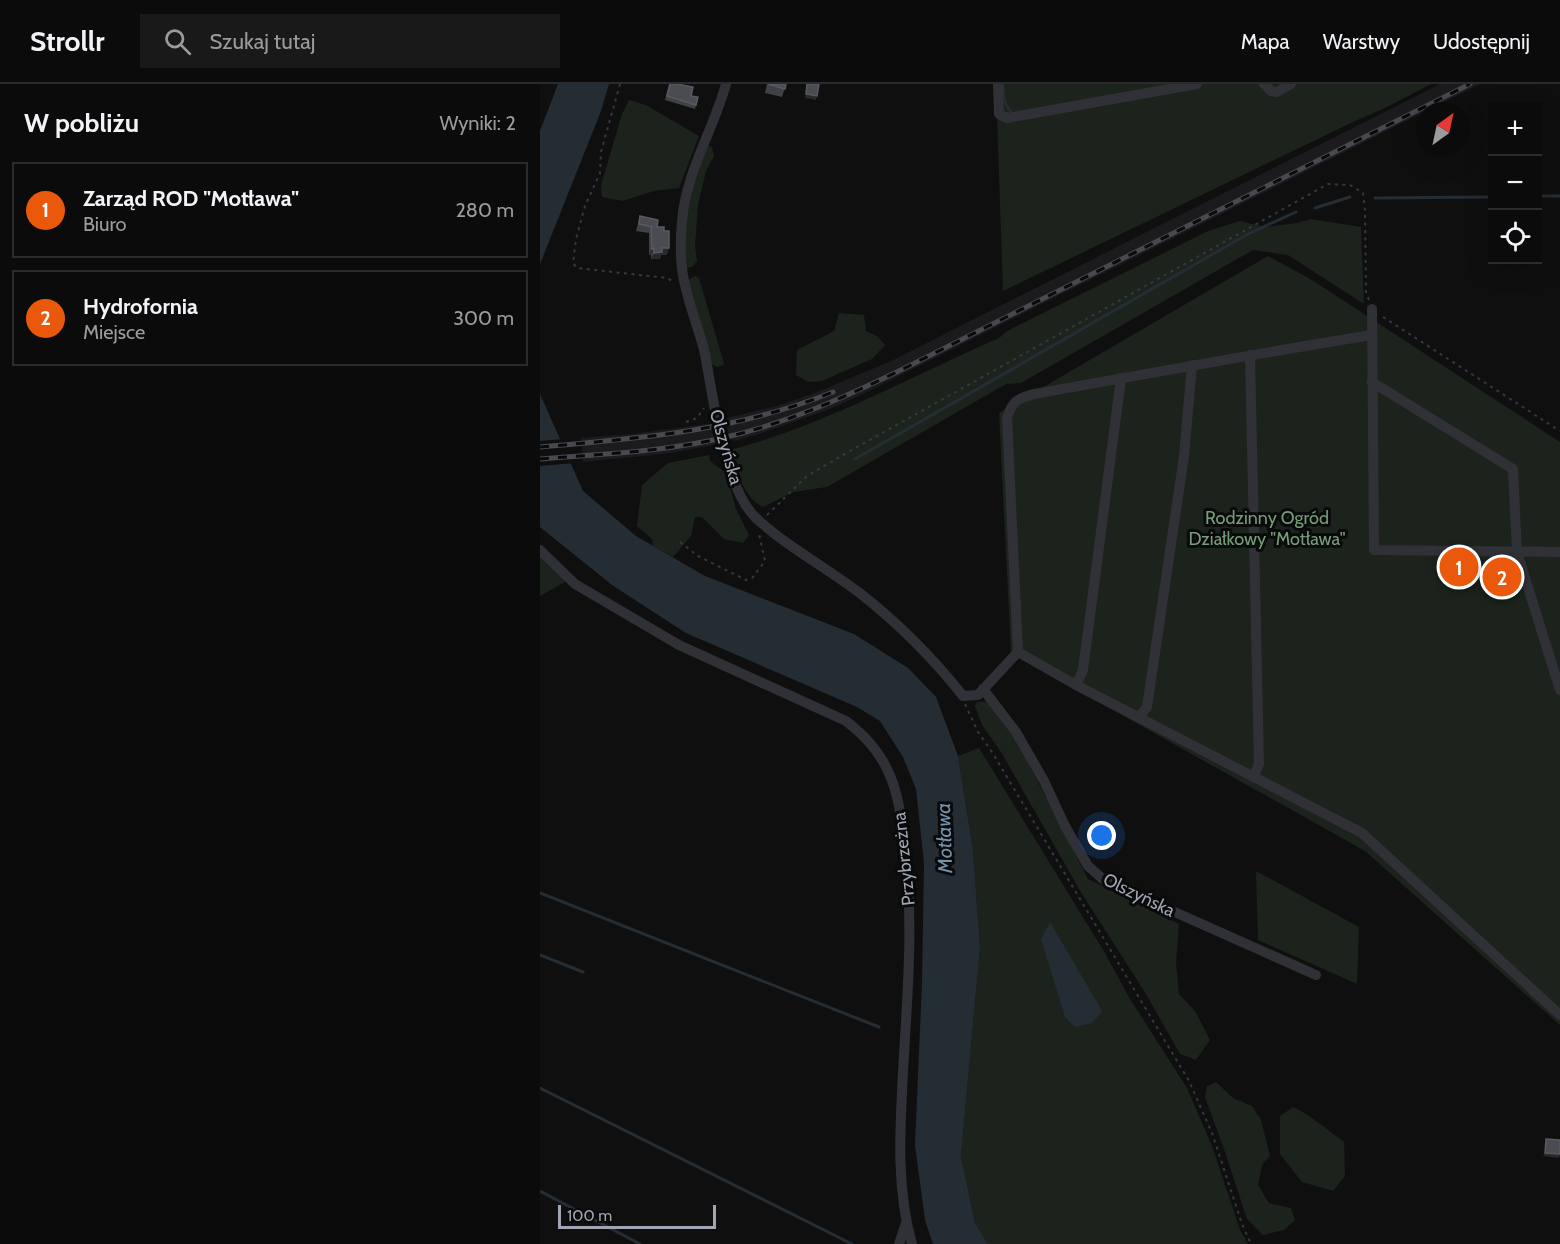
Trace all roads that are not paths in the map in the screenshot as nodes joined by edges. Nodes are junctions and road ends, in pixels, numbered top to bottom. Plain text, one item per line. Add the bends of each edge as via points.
1 (726, 84) edge
2 (998, 84) edge
3 (1197, 84) edge
4 (1264, 84) edge
5 (1291, 84) edge
6 (1372, 309) road end
7 (1372, 335) junction
8 (1250, 355) junction
9 (1192, 365) junction
10 (1121, 378) junction
11 (1372, 382) junction
12 (540, 550) edge
13 (1517, 552) junction
14 (1560, 552) edge
15 (1017, 654) junction
16 (1076, 685) junction
17 (983, 689) junction
18 (1560, 690) edge
19 (1139, 717) junction
20 (1253, 777) junction
21 (1316, 975) dead end
22 (1560, 1015) edge
23 (906, 1223) junction
24 (899, 1244) edge
25 (912, 1244) edge

1 - 17 street, Olszyńska via 687,190 681,251 685,288 704,352 714,414 740,496 759,527 860,594 913,638 963,696 978,695
2 - 3 street via 999,114 1011,118
4 - 5 street via 1277,92
6 - 7 street
7 - 8 street
7 - 11 street
8 - 9 street
8 - 20 street via 1259,764
9 - 10 street
9 - 19 street via 1184,456 1147,707
10 - 15 street via 1034,394 1018,399 1011,407 1007,418
10 - 16 street via 1083,670
11 - 13 street via 1513,469
11 - 13 street via 1374,550
12 - 23 street, Przybrzeżna via 575,584 679,645 846,721 867,738 887,769 901,811 911,934 899,1143
13 - 14 street
13 - 18 street
15 - 16 street
15 - 17 street
16 - 19 street
17 - 21 street, Olszyńska via 1016,732 1088,867 1105,881
19 - 20 street
20 - 22 street via 1362,833
23 - 24 street, Przybrzeżna
23 - 25 street, Przybrzeżna

